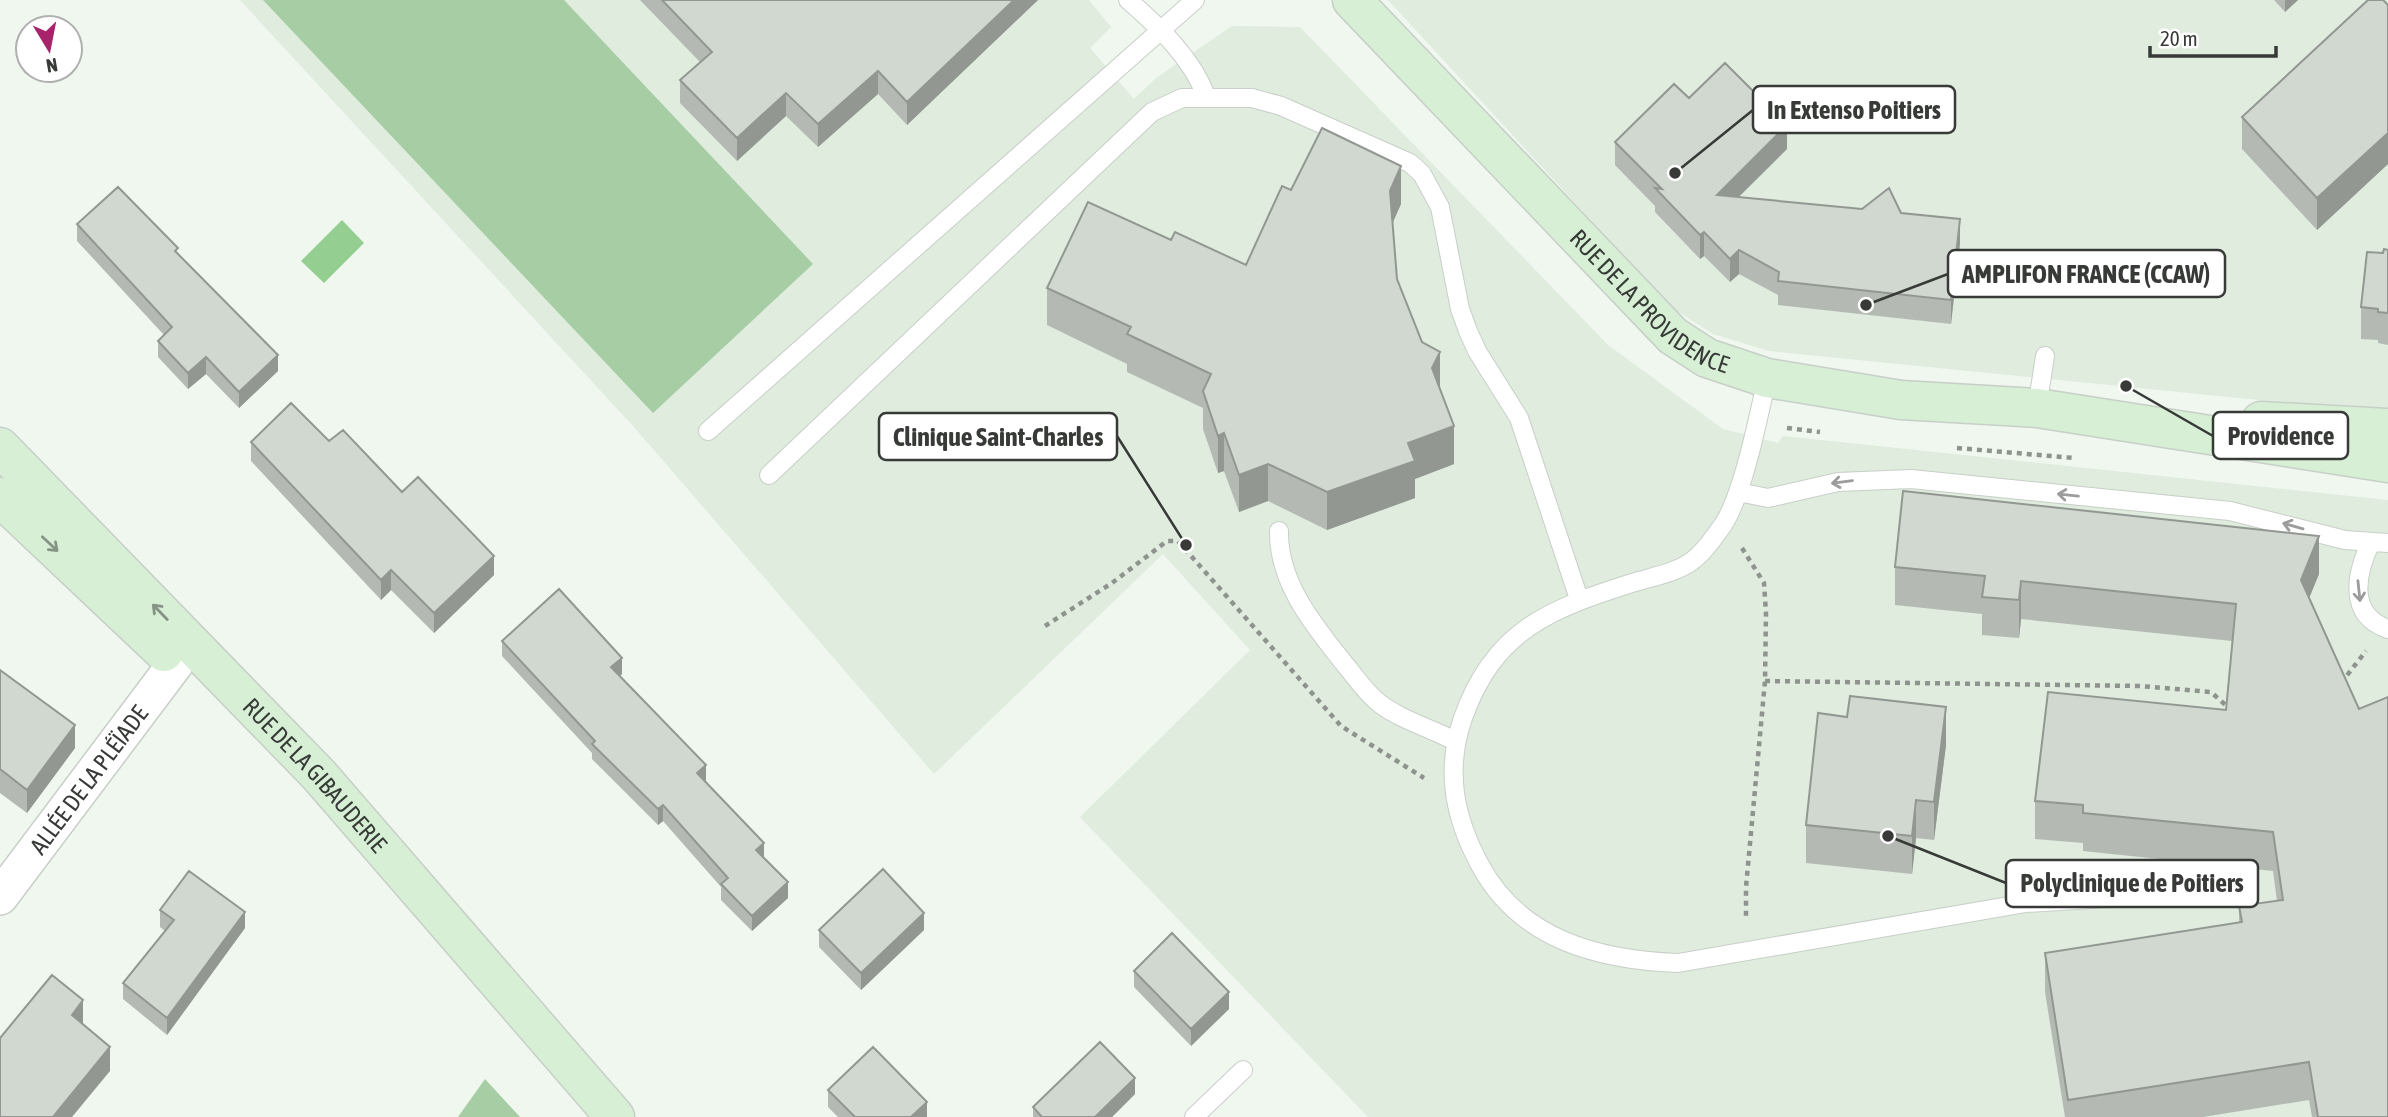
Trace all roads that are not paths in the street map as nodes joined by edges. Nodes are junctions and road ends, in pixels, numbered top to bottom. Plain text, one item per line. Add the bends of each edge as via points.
1 (1128, 0) edge
2 (1195, 0) edge
3 (1352, 0) edge
4 (1159, 32) junction
5 (1206, 96) junction
6 (2045, 356) dead end
7 (1767, 378) junction
8 (2041, 409) junction
9 (2388, 428) edge
10 (708, 431) dead end
11 (0, 447) edge
12 (2388, 463) edge
13 (769, 475) dead end
14 (1738, 492) junction
15 (0, 497) edge
16 (1279, 531) dead end
17 (2379, 543) edge
18 (1579, 599) junction
19 (2385, 628) edge
20 (176, 663) junction
21 (1455, 741) junction
22 (2235, 890) dead end
23 (0, 897) edge
24 (1243, 1070) dead end
25 (585, 1117) edge
26 (615, 1117) edge
27 (1194, 1117) edge

1 - 4 lane
2 - 4 lane
3 - 7 street, RUE DE LA PROVIDENCE via 1673,336 1707,358
4 - 5 lane via 1198,73
4 - 10 lane
5 - 13 lane via 1182,99 1152,112
5 - 18 lane via 1252,98 1281,106 1410,163 1422,174 1440,207 1468,331 1519,418
6 - 8 lane
7 - 8 street, RUE DE LA PROVIDENCE via 1901,400
7 - 14 lane
8 - 9 street, RUE DE LA PROVIDENCE
8 - 12 street, RUE DE LA PROVIDENCE
26 -> 11 street, RUE DE LA GIBAUDERIE via 319,775
17 -> 14 lane via 2230,512 1911,479 1838,482 1768,498
14 - 18 lane via 1722,527 1692,561
15 -> 20 street, RUE DE LA GIBAUDERIE
16 - 21 lane via 1281,558 1294,593 1361,685 1397,715
17 -> 19 lane via 2361,566 2357,591 2363,610
18 - 21 lane via 1533,621 1511,640 1482,675
20 - 23 street, ALLÉE DE LA PLÉÏADE
20 - 25 street, RUE DE LA GIBAUDERIE via 301,790
21 - 22 lane via 1452,793 1462,828 1483,871 1508,904 1541,932 1569,945 1622,958 1678,963 2026,903
24 - 27 lane

